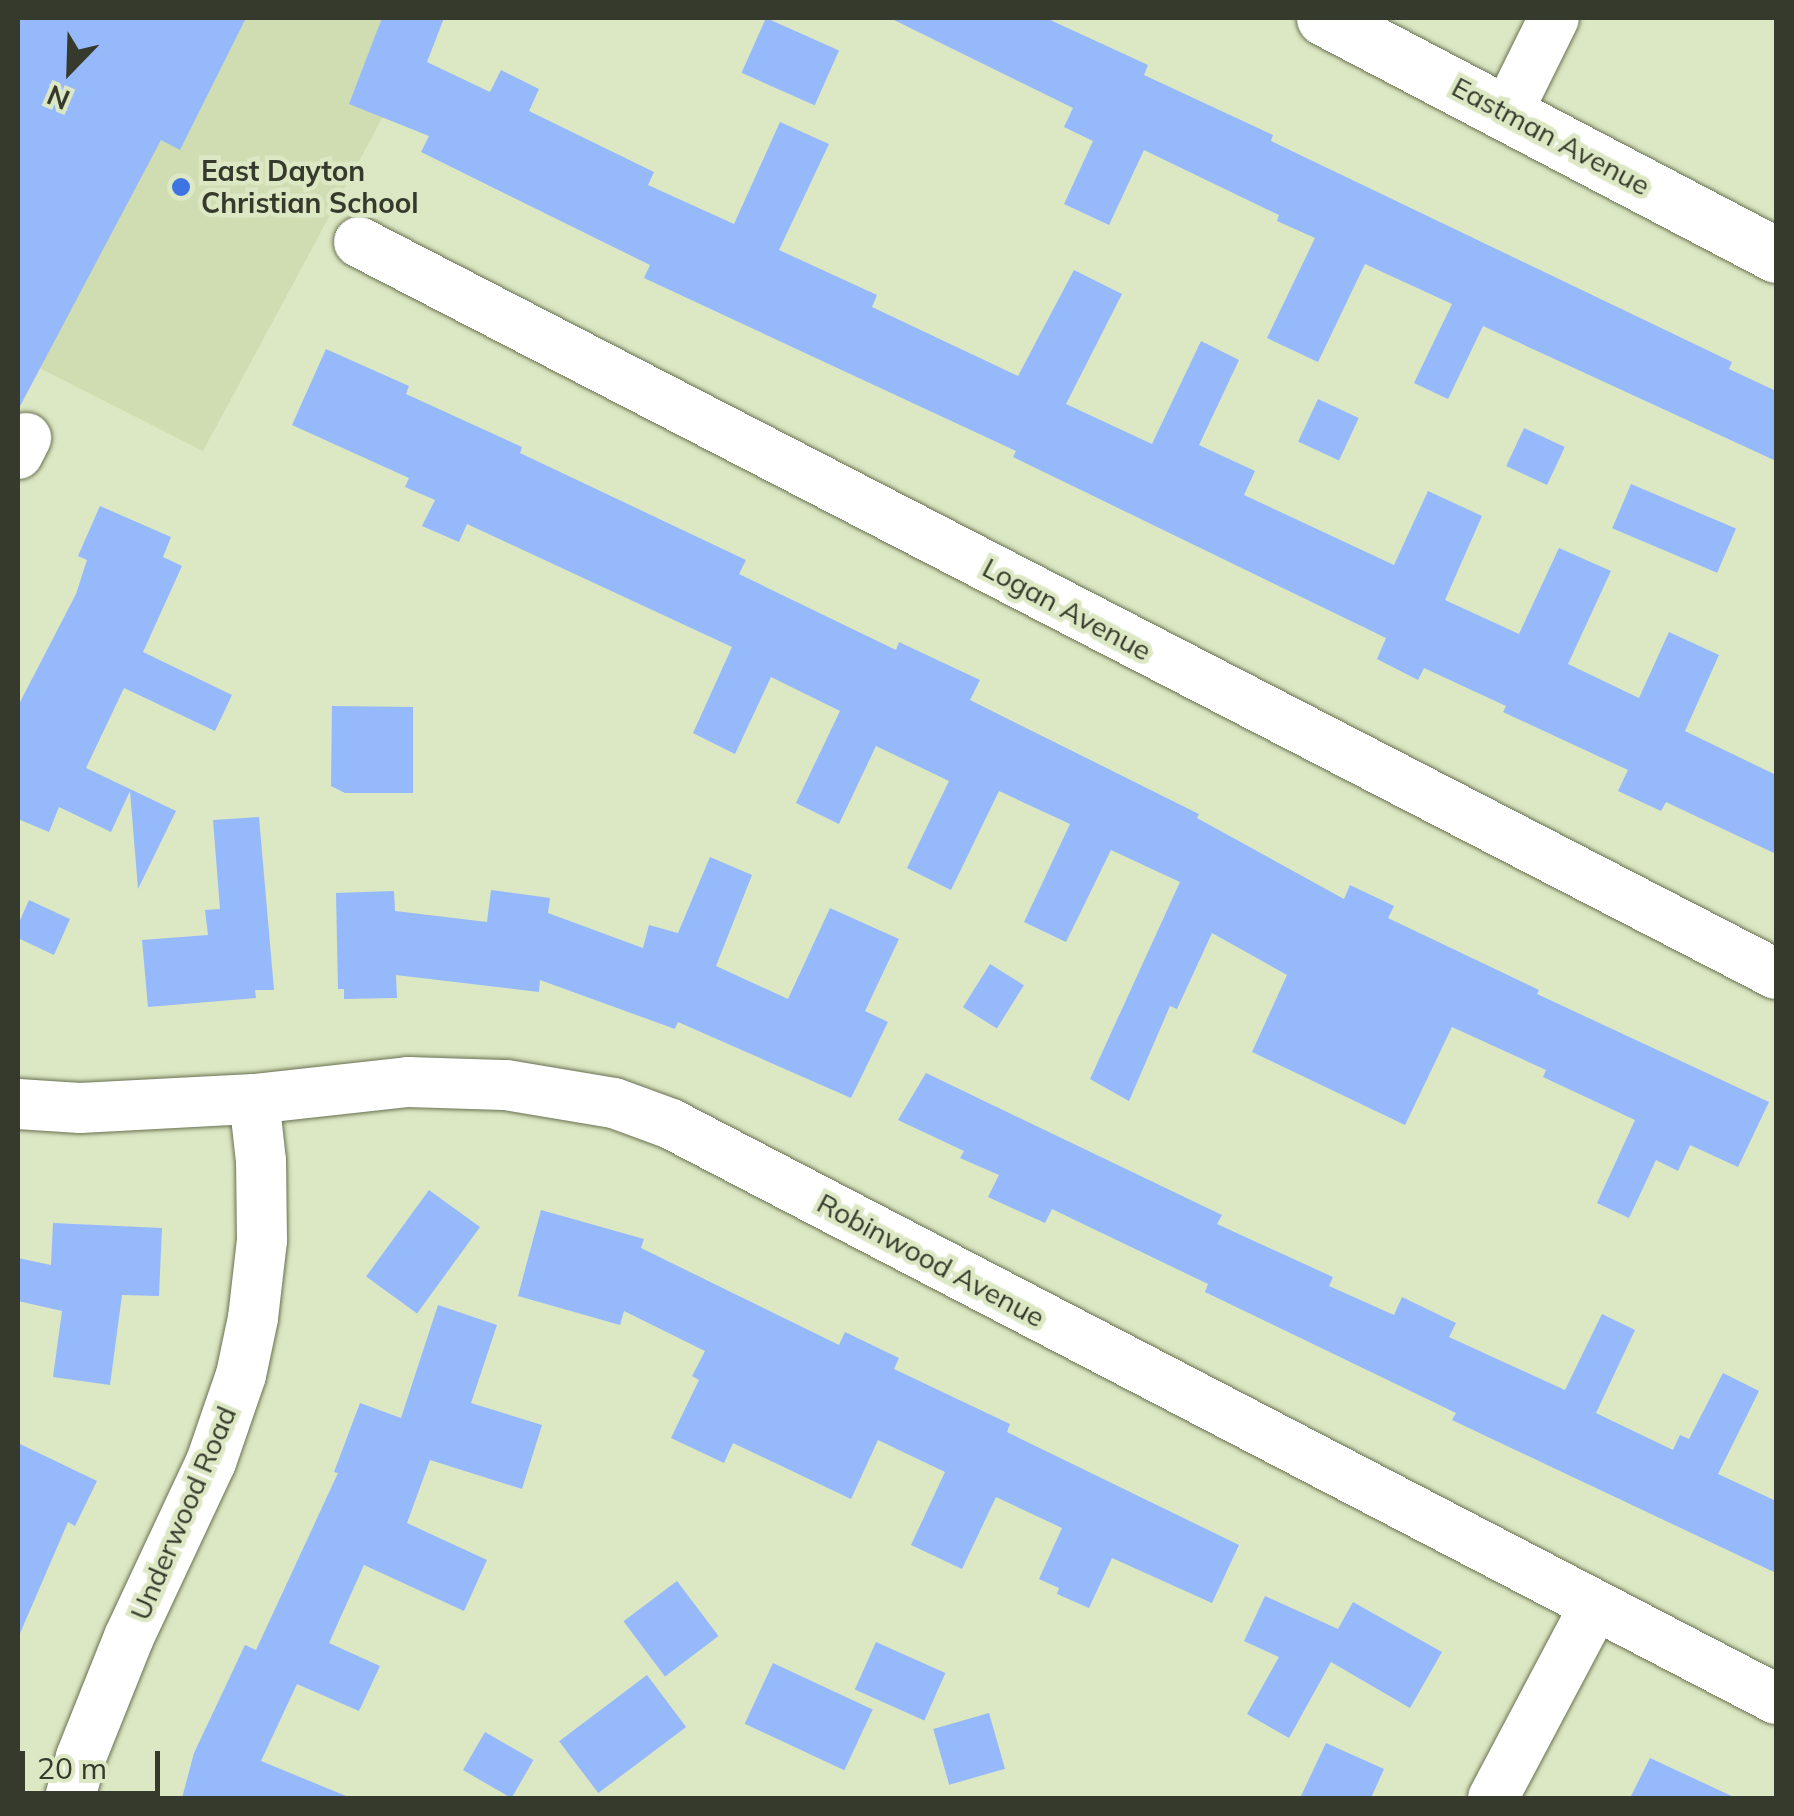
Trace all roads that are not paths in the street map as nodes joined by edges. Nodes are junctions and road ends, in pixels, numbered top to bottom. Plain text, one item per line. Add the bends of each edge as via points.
1 (1324, 18) edge
2 (1554, 18) edge
3 (1508, 113) junction
4 (359, 242) dead end
5 (1776, 255) edge
6 (1776, 974) edge
7 (254, 1099) junction
8 (18, 1104) edge
9 (1594, 1606) junction
10 (1776, 1700) edge
11 (70, 1798) edge
12 (1493, 1798) edge

1 - 3 street, Eastman Avenue
2 - 3 street
3 - 5 street, Eastman Avenue
4 - 6 street, Logan Avenue
7 - 8 street, Robinwood Avenue via 80,1108
7 - 9 street, Robinwood Avenue via 408,1082 506,1085 614,1104 672,1124
7 - 11 street, Underwood Road via 262,1240 240,1375 211,1462 128,1637
9 - 10 street, Robinwood Avenue
9 - 12 street

